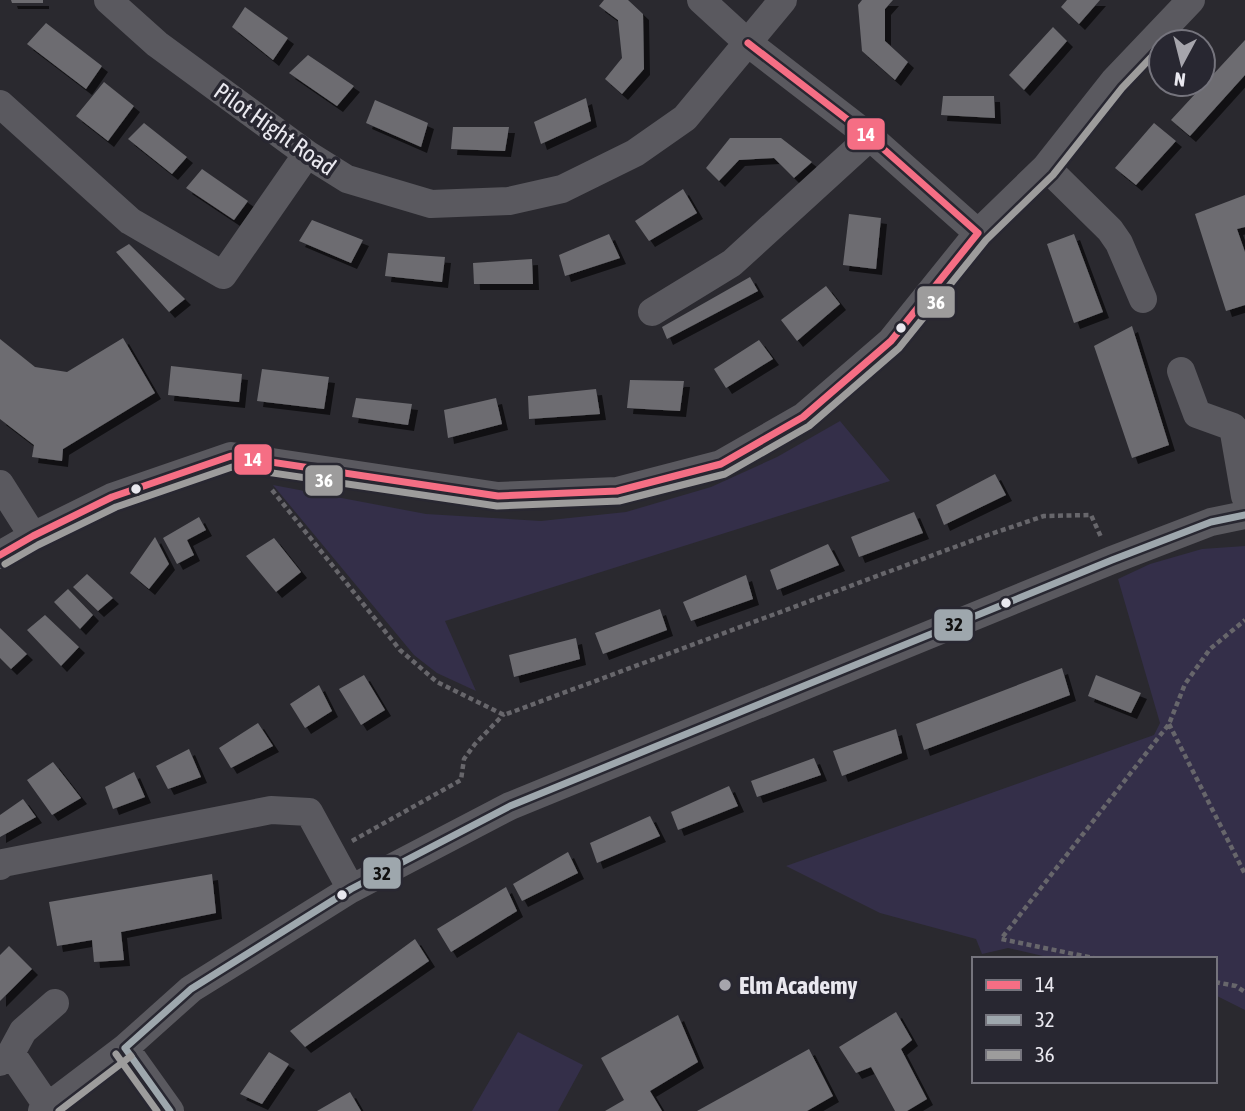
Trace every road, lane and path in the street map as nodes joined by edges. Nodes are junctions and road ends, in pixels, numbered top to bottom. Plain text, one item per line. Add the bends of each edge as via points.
1 (108, 0) edge
2 (701, 0) edge
3 (783, 0) edge
4 (1191, 0) edge
5 (748, 43) junction
6 (0, 104) edge
7 (870, 137) junction
8 (307, 155) junction
9 (1046, 167) junction
10 (978, 233) junction
11 (1143, 299) dead end
12 (652, 312) dead end
13 (1181, 371) dead end
14 (264, 461) junction
15 (0, 484) edge
16 (1245, 496) edge
17 (1245, 515) edge
18 (33, 536) junction
19 (0, 555) edge
20 (1112, 560) junction
21 (1245, 620) edge
22 (504, 714) junction
23 (1169, 724) junction
24 (331, 853) junction
25 (0, 866) edge
26 (1245, 874) edge
27 (351, 889) junction
28 (1088, 957) edge
29 (1217, 982) edge
30 (1245, 992) edge
31 (54, 1003) dead end
32 (125, 1048) junction
33 (5, 1058) edge
34 (45, 1109) edge
35 (170, 1111) edge

1 - 8 street, Pilot Hight Road via 157,44
2 - 5 street
3 - 5 street, Pilot Hight Road
4 - 9 street via 1114,81
5 - 7 street
5 - 8 street, Pilot Hight Road via 685,118 635,153 562,189 509,201 431,204 348,179
6 - 8 street via 130,221 223,275
7 - 10 street
7 - 12 street via 732,263
9 - 10 street
9 - 11 street via 1110,230
10 - 14 street via 891,341 803,416 721,464 617,491 498,496
13 - 16 street via 1197,414 1233,427
14 - 18 street via 231,456 112,497
14 - 22 path via 264,480 400,650 437,682
15 - 18 street
17 - 20 street via 1212,522
18 - 19 street
20 - 22 path via 1091,515 1044,516
20 - 27 street via 510,806
21 - 23 path via 1210,649 1185,684
22 - 24 path via 464,759 461,780
23 - 26 path
23 - 28 path via 1000,939
24 - 25 street via 309,813 271,810
24 - 27 street
27 - 32 street via 191,989
29 - 30 path
31 - 33 street via 23,1031
32 - 34 street
32 - 35 street
33 - 34 street

